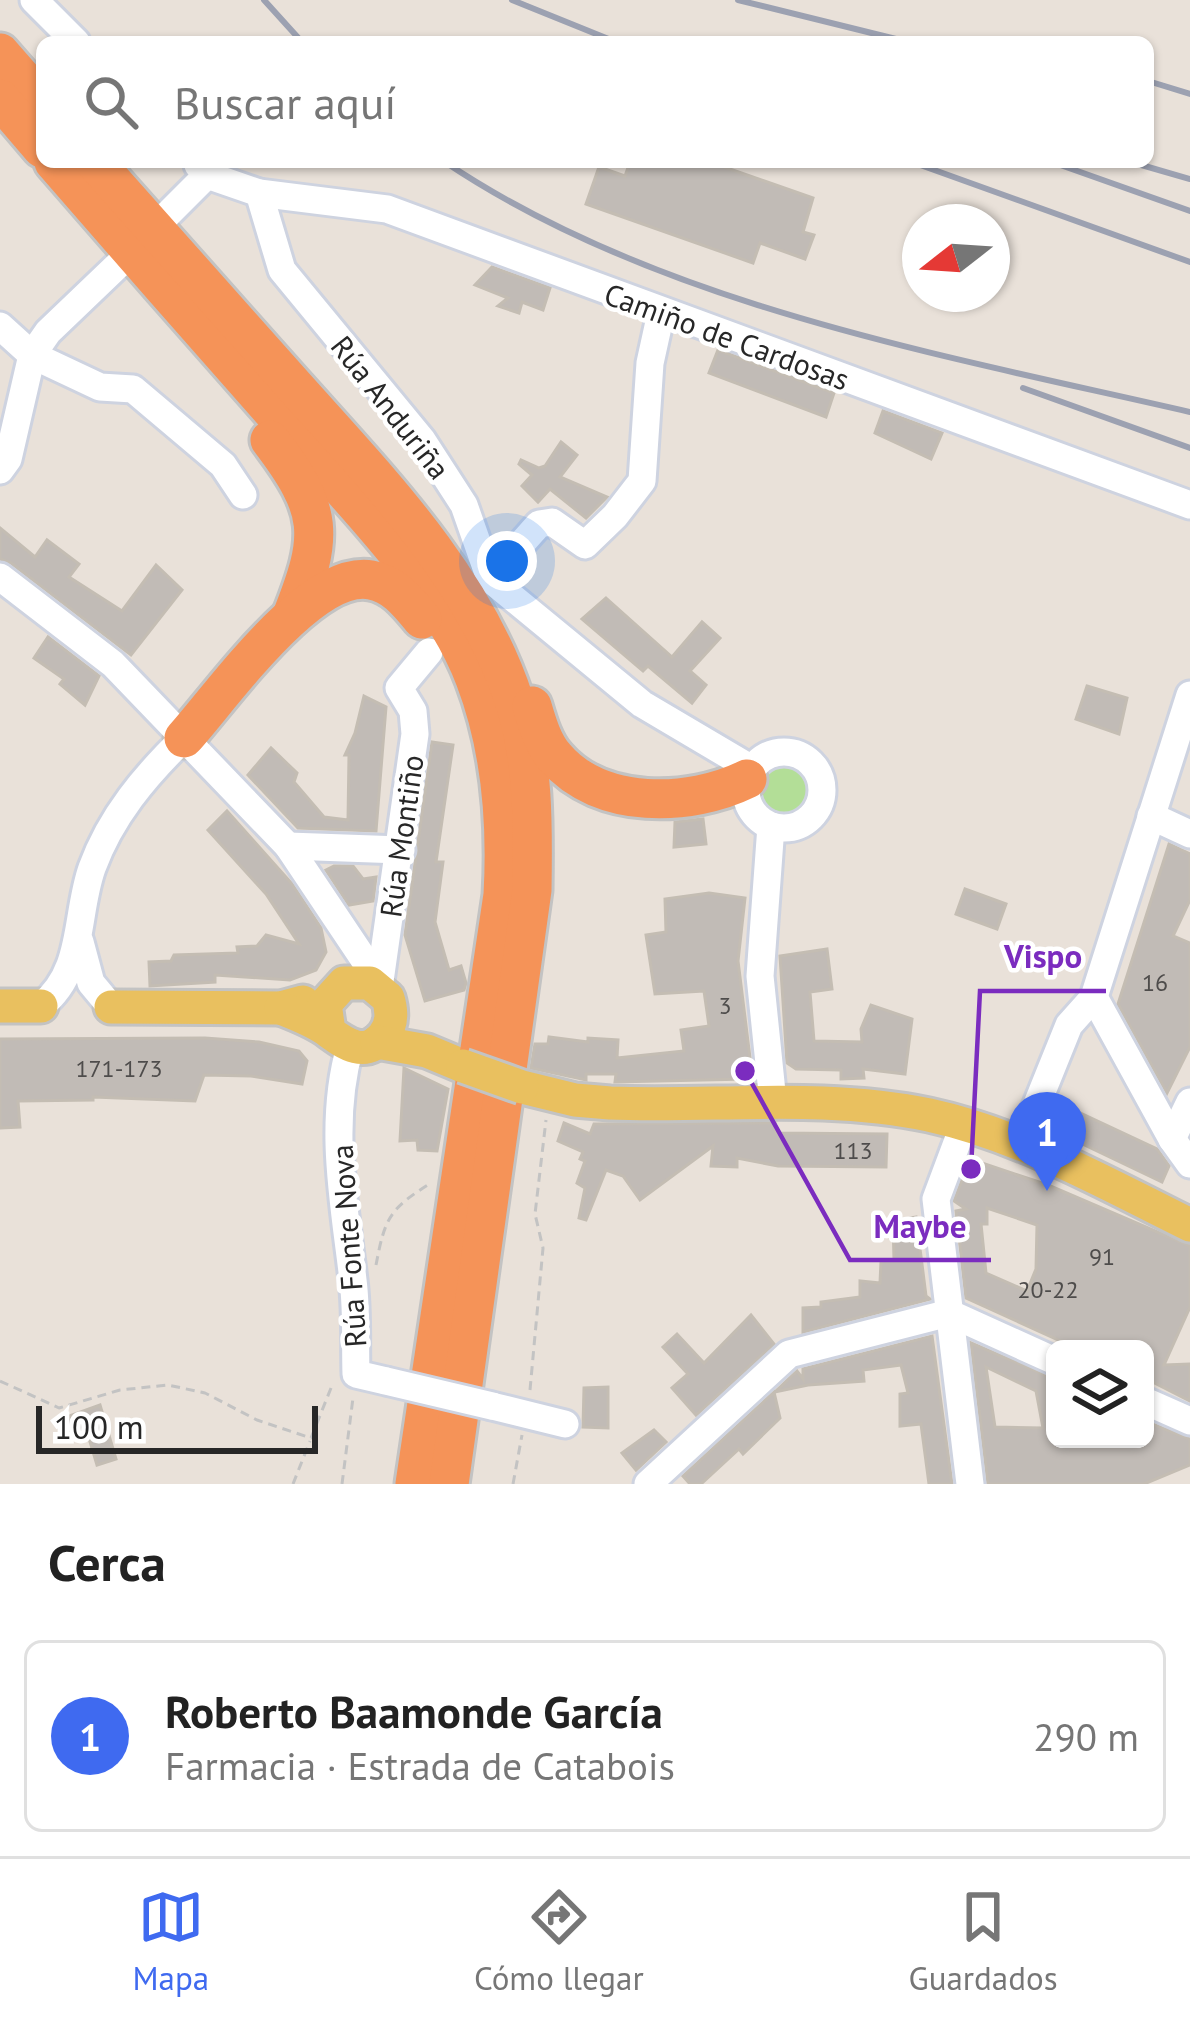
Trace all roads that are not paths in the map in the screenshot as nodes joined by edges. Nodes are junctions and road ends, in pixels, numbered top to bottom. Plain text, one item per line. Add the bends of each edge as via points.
1 (34, 0) edge
2 (70, 36) edge
3 (0, 53) edge
4 (36, 94) edge
5 (0, 99) edge
6 (36, 141) edge
7 (59, 168) edge
8 (100, 168) edge
9 (201, 168) edge
10 (259, 193) junction
11 (98, 213) junction
12 (164, 218) dead end
13 (118, 265) dead end
14 (661, 313) junction
15 (0, 326) edge
16 (32, 356) junction
17 (340, 436) junction
18 (0, 470) edge
19 (243, 495) dead end
20 (1190, 505) edge
21 (0, 577) edge
22 (490, 579) junction
23 (292, 616) junction
24 (429, 652) dead end
25 (1189, 703) edge
26 (184, 738) junction
27 (750, 774) junction
28 (1151, 816) junction
29 (771, 826) junction
30 (1190, 834) edge
31 (289, 846) junction
32 (401, 850) junction
33 (505, 867) junction
34 (79, 932) junction
35 (350, 942) junction
36 (336, 989) junction
37 (1094, 997) junction
38 (0, 1006) edge
39 (41, 1006) junction
40 (111, 1007) junction
41 (281, 1008) junction
42 (367, 1019) junction
43 (773, 1102) junction
44 (1190, 1102) edge
45 (964, 1124) junction
46 (1172, 1139) junction
47 (1017, 1143) junction
48 (1190, 1164) edge
49 (1190, 1226) edge
50 (949, 1313) junction
51 (1046, 1356) edge
52 (1154, 1405) edge
53 (1190, 1421) edge
54 (566, 1424) dead end
55 (660, 1480) edge
56 (416, 1484) edge
57 (449, 1484) edge
58 (970, 1484) edge

1 - 2 street
3 - 4 highway
5 - 6 highway
7 - 11 highway
8 - 17 highway
9 - 10 street
9 - 12 street
10 - 14 street, Camiño de Cardosas via 387,209
10 - 22 street, Rúa Anduriña via 282,270 422,440 464,505
11 - 23 highway via 308,497 316,536
11 - 33 highway via 366,517 453,634 490,729
13 - 16 street
14 - 20 street, Camiño de Cardosas
14 - 22 street via 642,481 585,545 552,522 539,524
15 - 16 street
16 - 18 street
16 - 19 street via 100,387 133,389 223,465
17 - 27 highway via 468,578 520,671 539,730 578,777 634,798 698,793
17 - 57 highway via 436,551 481,625 516,704 533,809 532,890
21 - 26 street via 86,640
22 - 27 street via 642,704
23 - 26 highway
23 - 33 highway via 344,582 367,579 404,597 424,620 477,730
24 - 32 street, Rúa Montiño via 399,688 415,734
25 - 28 street
26 - 31 street
26 - 34 street via 139,786 103,842
27 - 29 street via 748,802
27 - 29 street via 771,754 796,754 816,770 821,796 808,818
28 - 30 street
28 - 37 street
29 - 43 street via 760,976
31 - 32 street
31 - 35 street
32 - 42 street, Rúa Montiño
33 - 56 highway
34 - 39 street via 64,983
34 - 40 street via 92,983
35 - 36 street
35 - 42 street via 367,964
36 - 41 main road
36 - 42 main road via 325,1004
37 - 46 street
37 - 47 street via 1069,1025
38 - 39 main road
39 - 40 street
40 - 41 main road
41 - 42 main road
42 - 43 main road, bridge via 427,1051 536,1090 634,1104
42 - 54 street, Rúa Fonte Nova, bridge via 338,1147 354,1284 344,1378
43 - 45 main road via 855,1105
44 - 46 street
45 - 47 main road
45 - 50 street via 936,1199
46 - 48 street
47 - 49 main road
50 - 51 street
50 - 55 street via 789,1354
50 - 58 street
52 - 53 street

